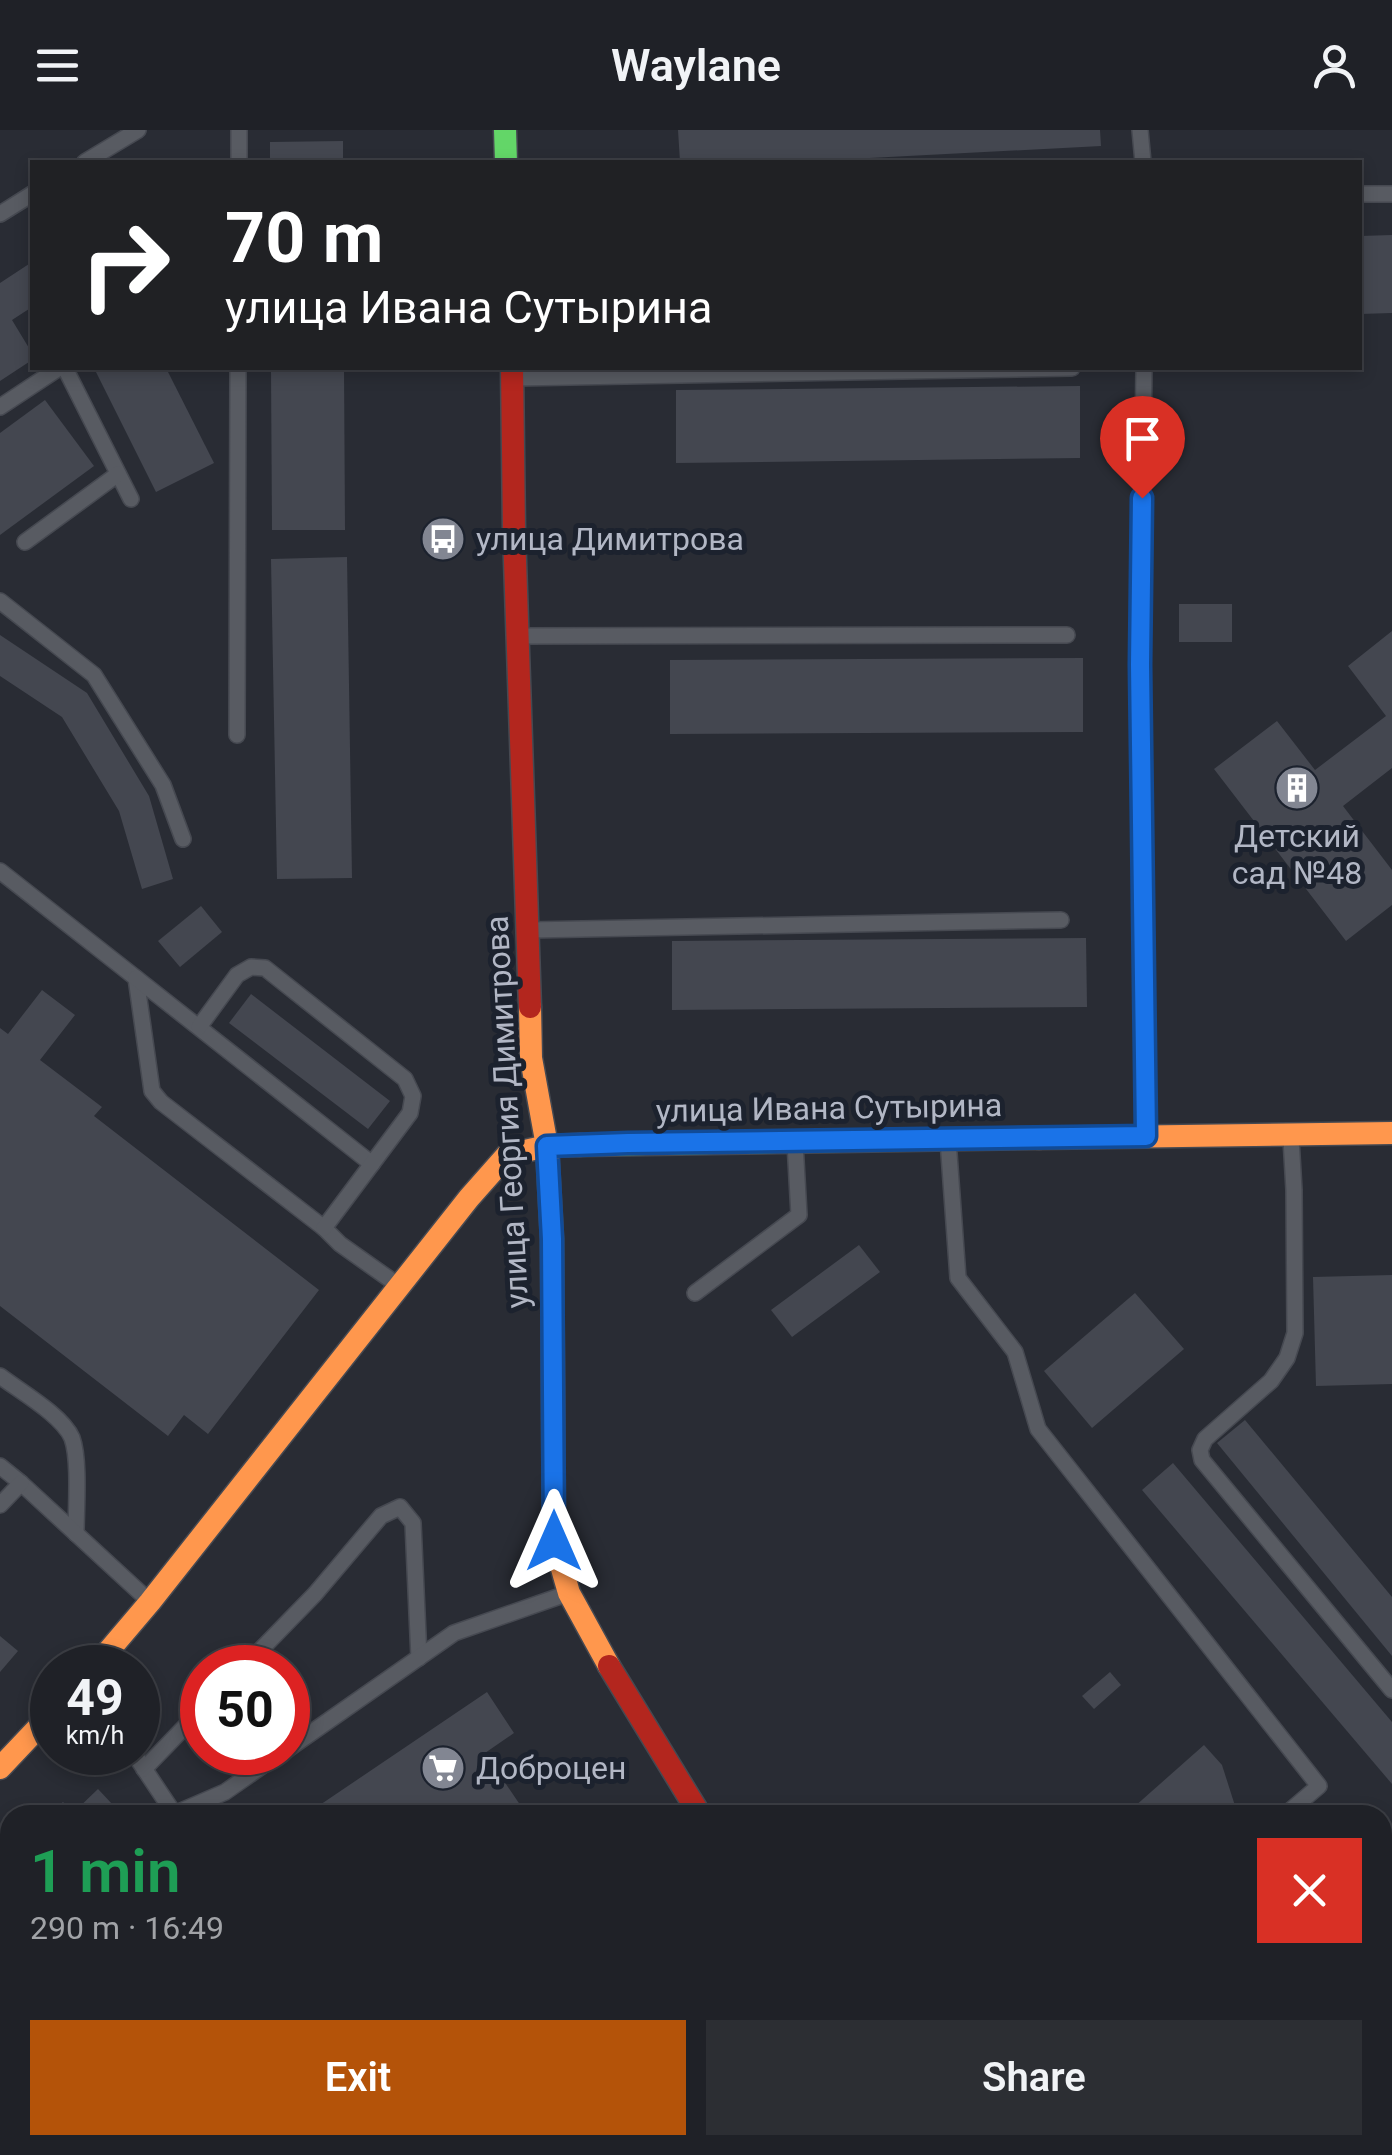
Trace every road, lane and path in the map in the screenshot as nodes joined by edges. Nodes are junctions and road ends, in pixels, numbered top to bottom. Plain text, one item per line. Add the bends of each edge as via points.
1 (138, 130) edge
2 (239, 130) edge
3 (505, 130) edge
4 (1140, 130) edge
5 (88, 160) edge
6 (239, 160) edge
7 (506, 160) edge
8 (1142, 160) edge
9 (1362, 194) edge
10 (1392, 194) edge
11 (30, 195) edge
12 (0, 214) edge
13 (59, 370) edge
14 (63, 370) edge
15 (238, 370) edge
16 (848, 370) edge
17 (1144, 370) edge
18 (512, 373) edge
19 (0, 406) edge
20 (118, 474) junction
21 (131, 499) dead end
22 (24, 542) dead end
23 (0, 601) edge
24 (1068, 635) dead end
25 (519, 636) junction
26 (237, 735) dead end
27 (183, 839) dead end
28 (0, 872) edge
29 (1061, 920) dead end
30 (528, 930) junction
31 (136, 978) junction
32 (199, 1027) junction
33 (1392, 1133) edge
34 (1290, 1134) junction
35 (1146, 1136) junction
36 (948, 1139) junction
37 (794, 1142) junction
38 (547, 1146) junction
39 (372, 1164) junction
40 (324, 1228) junction
41 (398, 1286) junction
42 (695, 1293) dead end
43 (0, 1376) edge
44 (0, 1466) edge
45 (22, 1482) junction
46 (0, 1505) edge
47 (76, 1534) junction
48 (569, 1593) junction
49 (150, 1602) junction
50 (114, 1645) edge
51 (265, 1645) edge
52 (419, 1658) junction
53 (1392, 1690) edge
54 (180, 1732) edge
55 (310, 1734) edge
56 (30, 1736) edge
57 (160, 1753) edge
58 (0, 1768) edge
59 (148, 1775) edge
60 (250, 1775) edge
61 (167, 1805) edge
62 (196, 1805) edge
63 (694, 1805) edge
64 (1297, 1805) edge

1 - 5 lane
2 - 6 lane
3 - 7 main road
4 - 8 lane
9 - 10 lane
11 - 12 lane
13 - 19 lane
14 - 20 lane
15 - 26 lane
16 - 18 lane
17 - 35 lane
18 - 25 main road, улица Георгия Димитрова
20 - 21 lane
20 - 22 lane
23 - 27 lane via 94,675 163,784
24 - 25 lane
25 - 30 main road, улица Георгия Димитрова
28 - 31 lane
29 - 30 lane
30 - 38 main road, улица Георгия Димитрова via 532,1058
31 - 32 lane
31 - 40 lane via 152,1091 160,1102
32 - 39 lane
32 - 39 lane via 237,975 265,968 405,1080 413,1096 410,1113
33 - 34 main road, улица Ивана Сутырина
34 - 35 main road, улица Ивана Сутырина
34 - 53 lane via 1294,1333 1287,1358 1204,1438 1200,1450
35 - 36 main road, улица Ивана Сутырина
36 - 37 main road, улица Ивана Сутырина
36 - 64 lane via 958,1278 1015,1352 1038,1428 1319,1786
37 - 38 main road, улица Ивана Сутырина
37 - 42 lane via 798,1215
38 - 41 main road, улица Ивана Сутырина via 507,1155
38 - 48 main road, улица Георгия Димитрова via 554,1541
39 - 40 lane
40 - 41 lane
41 - 49 main road, улица Ивана Сутырина
43 - 47 lane via 71,1436
44 - 45 lane
45 - 46 lane
45 - 47 lane
47 - 49 lane
48 - 52 lane via 454,1634
48 - 63 main road, улица Георгия Димитрова
49 - 50 main road, улица Ивана Сутырина
51 - 52 lane via 380,1516 400,1506 413,1523
52 - 55 lane
54 - 57 lane
56 - 58 main road
59 - 61 lane
60 - 62 lane

